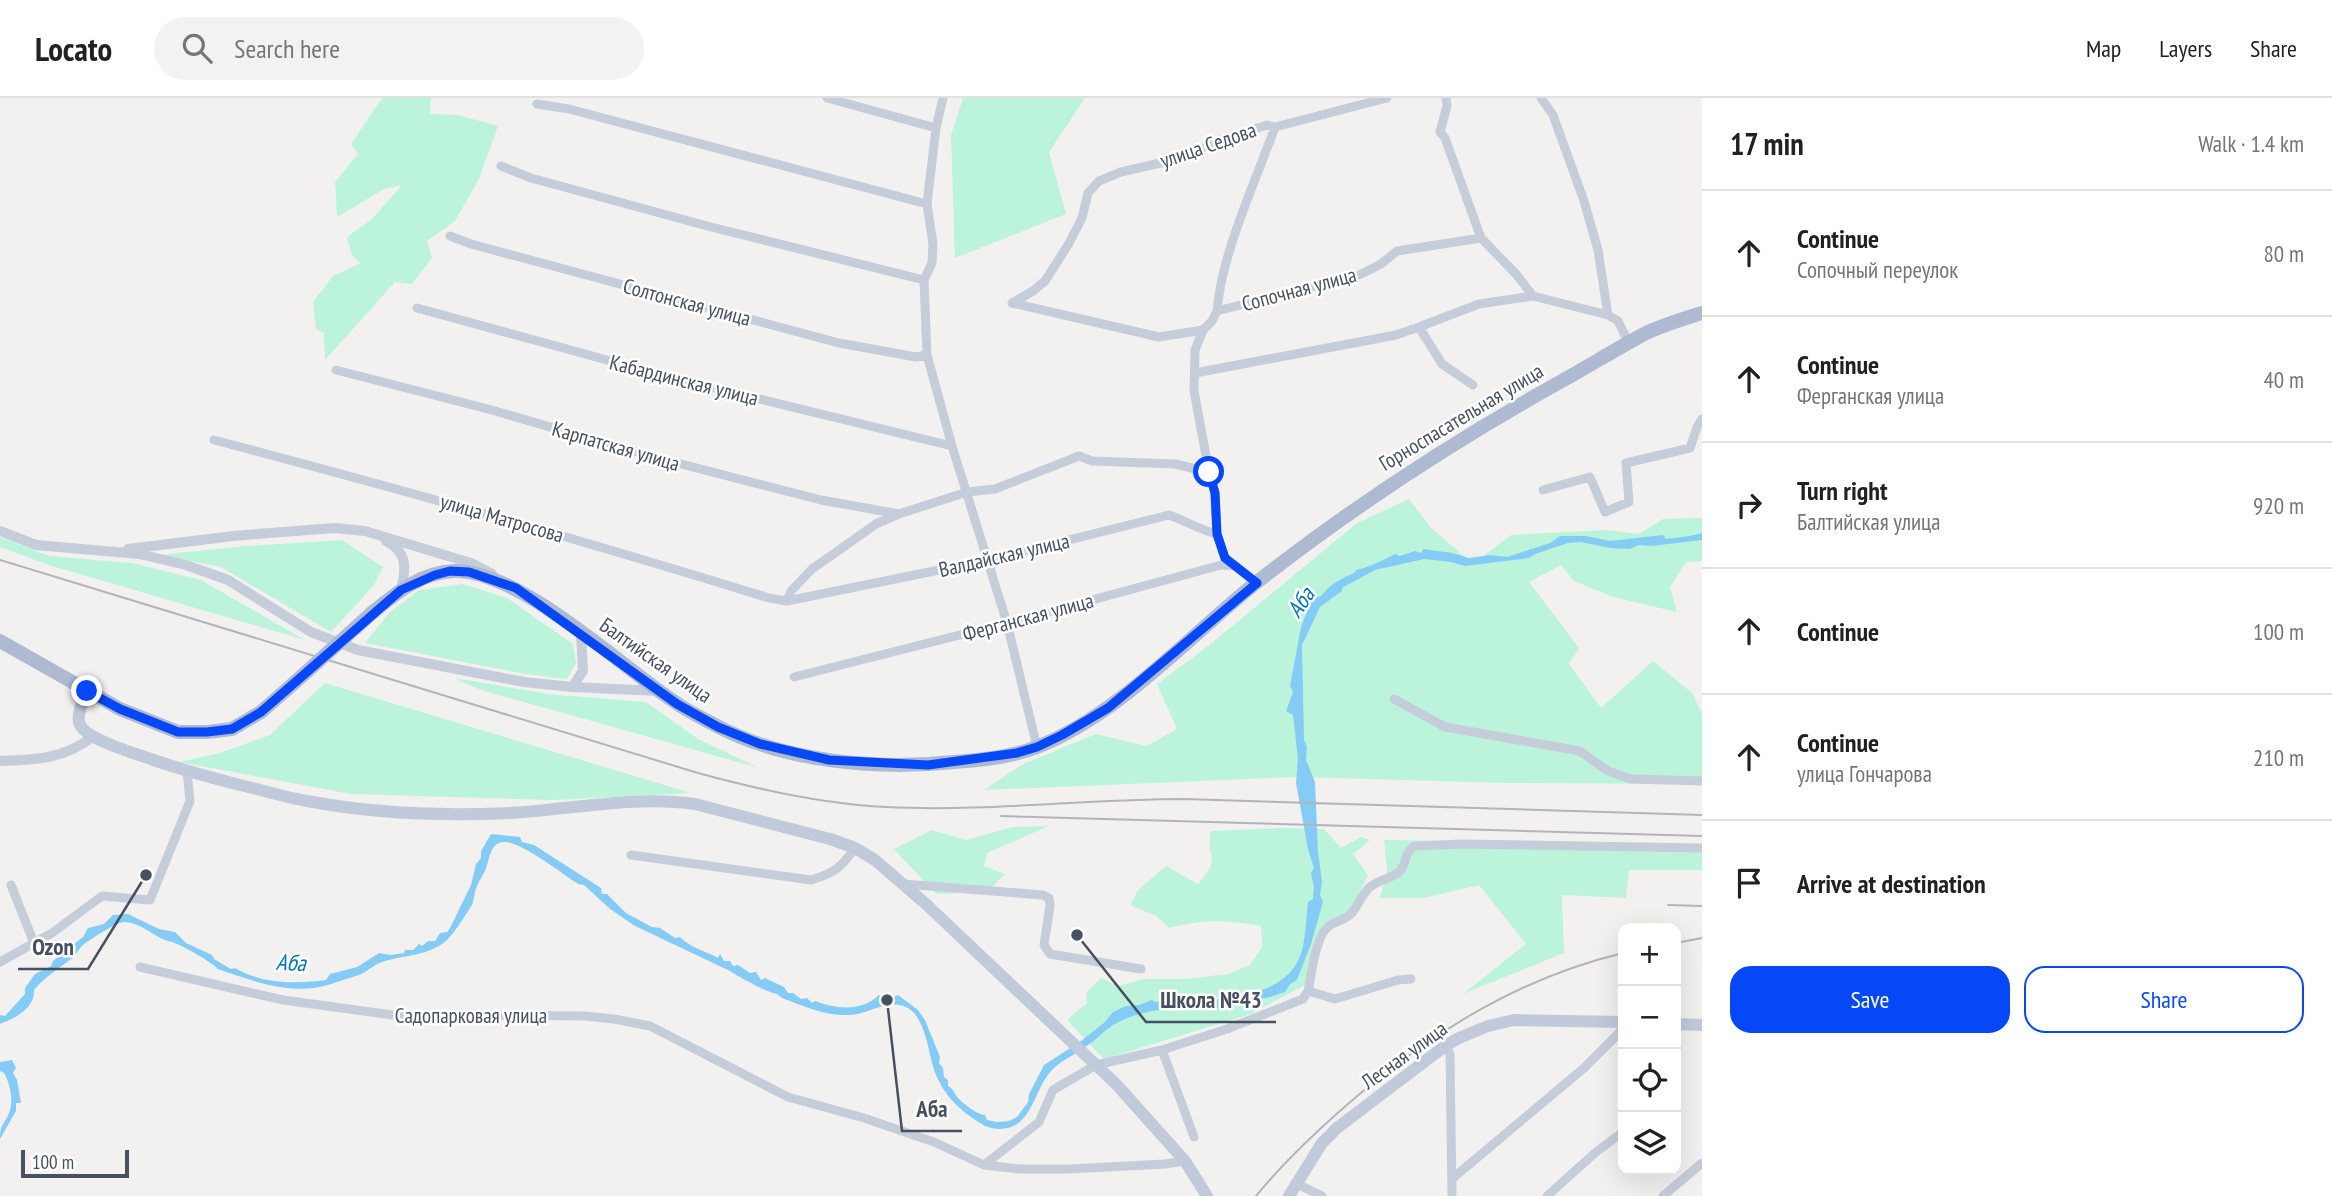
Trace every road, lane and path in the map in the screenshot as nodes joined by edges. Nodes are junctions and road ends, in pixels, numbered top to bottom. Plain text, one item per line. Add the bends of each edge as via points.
1 (827, 98) edge
2 (943, 98) edge
3 (1387, 98) edge
4 (1446, 98) edge
5 (1541, 98) edge
6 (537, 104) dead end
7 (1275, 127) junction
8 (936, 128) junction
9 (501, 166) dead end
10 (927, 204) junction
11 (450, 236) dead end
12 (1481, 238) junction
13 (925, 280) junction
14 (1533, 296) junction
15 (418, 308) dead end
16 (1217, 311) junction
17 (1702, 313) edge
18 (1608, 315) junction
19 (1419, 327) junction
20 (1203, 330) junction
21 (1629, 343) junction
22 (927, 355) junction
23 (336, 370) dead end
24 (1195, 373) junction
25 (1473, 384) dead end
26 (1702, 419) edge
27 (214, 440) dead end
28 (951, 446) junction
29 (1209, 472) junction
30 (1542, 490) dead end
31 (967, 492) junction
32 (899, 514) junction
33 (0, 531) edge
34 (365, 531) junction
35 (1217, 534) junction
36 (108, 551) junction
37 (988, 560) junction
38 (1236, 566) junction
39 (1257, 583) junction
40 (516, 588) junction
41 (401, 590) junction
42 (787, 601) junction
43 (1007, 623) junction
44 (581, 633) junction
45 (0, 641) edge
46 (794, 677) dead end
47 (572, 687) junction
48 (87, 691) junction
49 (660, 691) junction
50 (1394, 699) dead end
51 (94, 736) junction
52 (1037, 747) junction
53 (0, 761) edge
54 (187, 771) junction
55 (1702, 781) edge
56 (855, 848) junction
57 (1702, 848) edge
58 (631, 855) dead end
59 (903, 884) junction
60 (11, 885) dead end
61 (34, 943) junction
62 (0, 962) edge
63 (140, 967) dead end
64 (1141, 969) dead end
65 (1411, 979) dead end
66 (1308, 992) junction
67 (1618, 1022) edge
68 (1681, 1024) edge
69 (1702, 1025) edge
70 (1618, 1034) edge
71 (1445, 1046) junction
72 (1162, 1050) junction
73 (1093, 1063) junction
74 (1618, 1136) edge
75 (1194, 1137) dead end
76 (1185, 1161) junction
77 (1702, 1163) edge
78 (984, 1165) junction
79 (1453, 1178) junction
80 (1295, 1184) junction
81 (1207, 1196) edge
82 (1289, 1196) edge
83 (1322, 1196) edge
84 (1452, 1196) edge
85 (1547, 1196) edge
86 (1663, 1196) edge

1 - 8 street
2 - 8 street
3 - 7 street, улица Седова
4 - 12 street via 1440,132
5 - 18 street via 1553,115 1584,201 1598,250
6 - 10 street
7 - 16 street via 1233,243
7 - 20 street, улица Седова via 1268,125 1219,140 1182,158 1099,181 1088,192 1082,218 1045,281 1012,303 1159,337
8 - 10 street
9 - 13 street via 711,227
10 - 13 street via 933,244
11 - 22 street, Солтонская улица via 839,342 916,357
12 - 14 street
12 - 16 street, Сопочная улица via 1397,251 1359,275
13 - 22 street
14 - 18 street
14 - 19 street via 1479,304
15 - 28 street, Кабардинская улица via 669,377
16 - 20 street, Сопочная улица
17 - 21 main road, Горноспасательная улица
18 - 21 street via 1618,321
19 - 24 street
19 - 25 street via 1442,364
20 - 24 street via 1195,350
21 - 39 main road, Горноспасательная улица via 1418,466
22 - 28 street
23 - 32 street, Карпатская улица via 821,500
24 - 29 street via 1194,391
26 - 30 street via 1690,448 1626,463 1629,502 1605,512 1590,477
27 - 42 street, улица Матросова
28 - 31 street
29 - 31 street, Карпатская улица via 1175,464 1092,461 1079,456 995,489
29 - 35 street
31 - 32 street, Карпатская улица
31 - 37 street
32 - 42 street, Карпатская улица via 876,524 812,569
33 - 36 street via 36,545
34 - 36 street via 308,529
34 - 40 street via 471,563
34 - 41 street via 391,544 404,558
35 - 37 street, Валдайская улица via 1170,515
35 - 38 street via 1225,558
36 - 47 street via 186,565 228,580 311,632 358,650
37 - 42 street, Валдайская улица
37 - 43 street
38 - 39 street
38 - 43 street, Ферганская улица via 1221,565
39 - 52 main road, Балтийская улица via 1108,708
40 - 41 main road, Балтийская улица via 486,576 450,571
40 - 44 main road, Балтийская улица
41 - 48 main road, Балтийская улица, bridge via 261,712 232,729 178,732
43 - 46 street, Ферганская улица
43 - 52 street
44 - 47 street via 583,671
44 - 49 main road, Балтийская улица
45 - 48 main road, Балтийская улица
47 - 49 street
48 - 51 main road via 79,723
49 - 52 main road, Балтийская улица via 718,727 760,744 829,760 928,765
50 - 55 street via 1445,727 1580,751 1608,771 1631,779
51 - 53 street via 70,752
51 - 54 main road
54 - 56 main road via 306,801 400,811 508,813 677,801
54 - 61 street via 190,800 150,900 102,896
56 - 58 street via 832,874 811,880
56 - 59 main road
57 - 66 street via 1415,846 1406,853 1402,870 1373,884 1350,915 1320,936
59 - 64 street via 1043,895 1050,905 1044,945 1050,954
59 - 73 main road
60 - 61 street
61 - 62 street
63 - 78 street, Садопарковая улица via 283,1000 422,1019 585,1016 650,1026 788,1097 934,1142
65 - 66 street via 1335,999
66 - 72 street via 1303,999
67 - 71 main road, Лесная улица via 1514,1020 1488,1026
68 - 69 main road
70 - 79 street
71 - 79 street via 1450,1054
71 - 80 main road, Лесная улица via 1337,1128
72 - 73 street
72 - 75 street
73 - 76 main road
73 - 78 street via 1053,1090 1039,1122
74 - 85 street
76 - 78 street, Садопарковая улица via 1069,1169
76 - 81 main road
77 - 86 street
79 - 84 street
80 - 82 main road, Лесная улица
80 - 83 street

